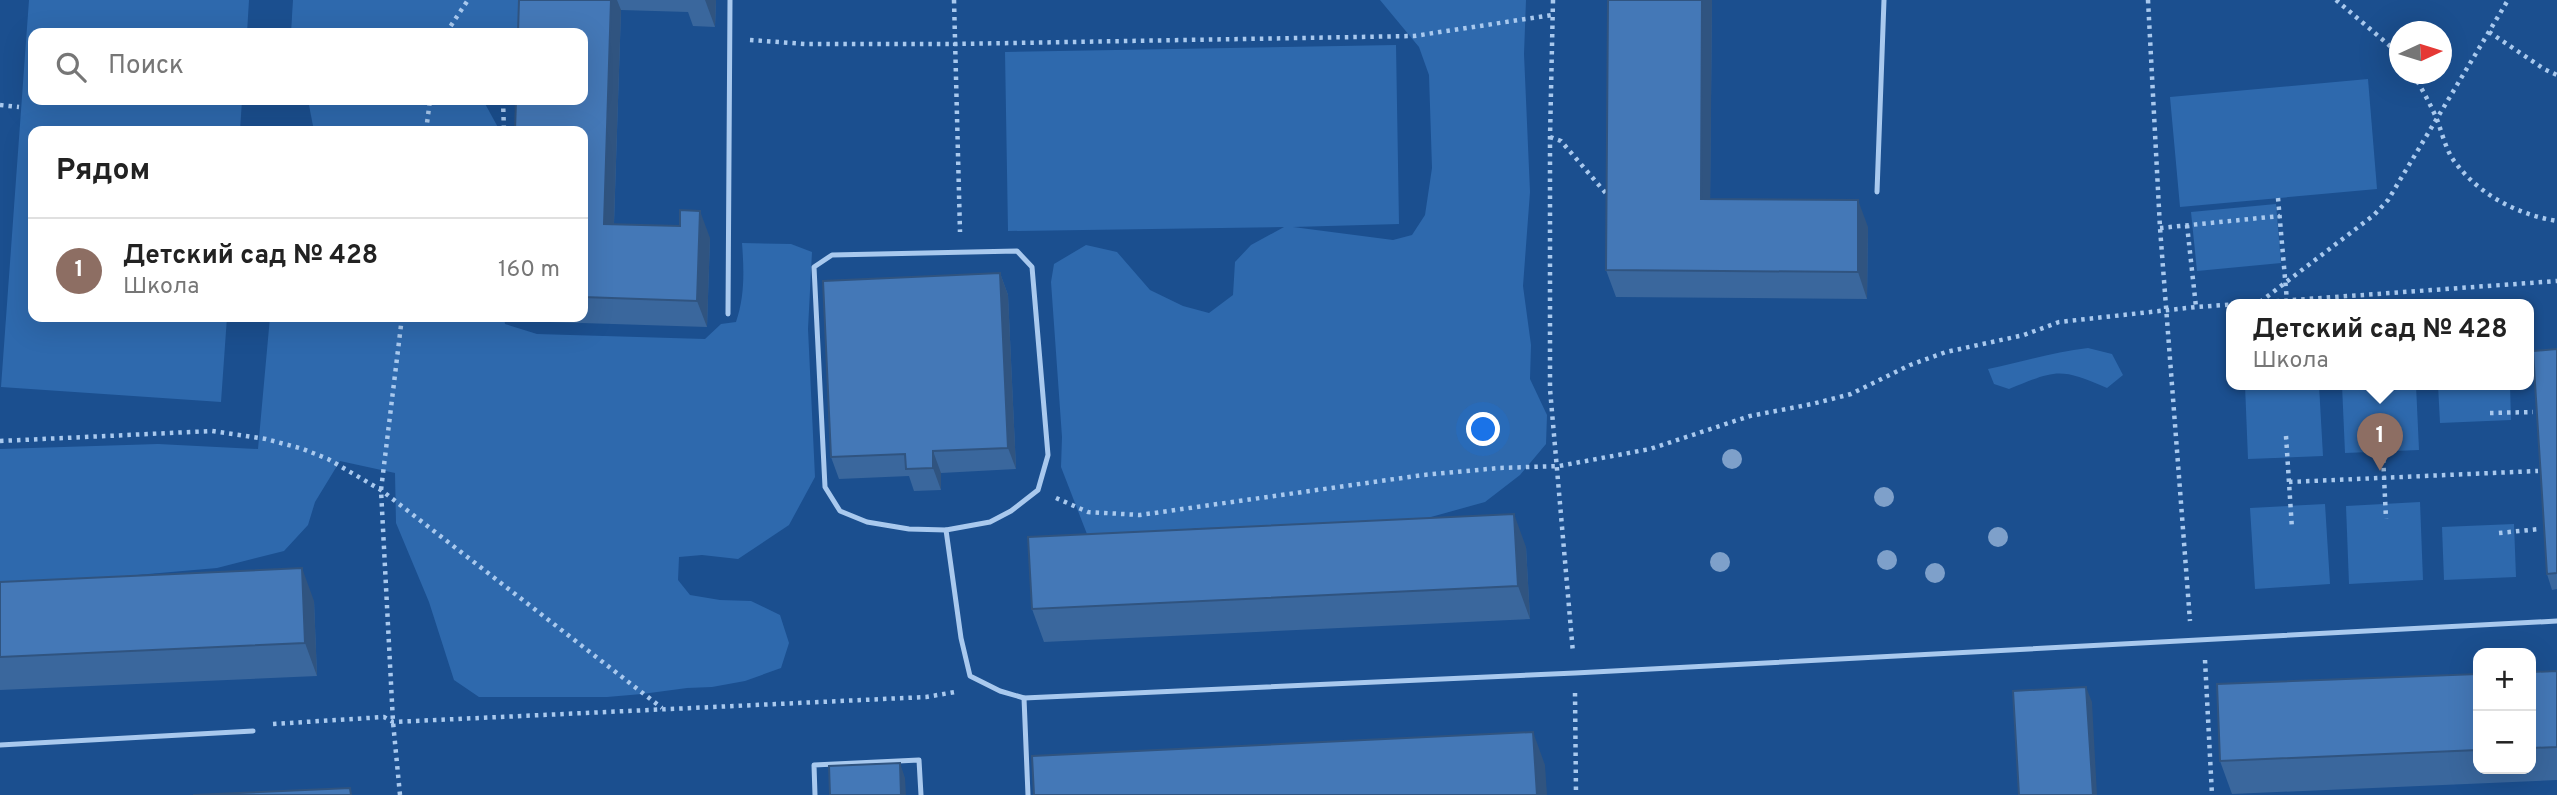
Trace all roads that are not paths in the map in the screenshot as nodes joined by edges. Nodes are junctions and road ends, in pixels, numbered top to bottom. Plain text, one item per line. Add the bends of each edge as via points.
1 (730, 0) edge
2 (1884, 0) edge
3 (1877, 192) dead end
4 (728, 314) dead end
5 (946, 530) junction
6 (2557, 621) edge
7 (1024, 698) junction
8 (253, 731) road end
9 (0, 744) edge
10 (815, 795) edge
11 (921, 795) edge
12 (1028, 795) edge

1 - 4 lane
2 - 3 lane
5 - 5 lane via 990,522 1038,490 1048,455 1032,268 1017,251 832,255 814,267 825,487 840,511 867,522
5 - 7 lane via 970,676
6 - 7 lane
7 - 12 lane
8 - 9 lane
10 - 11 lane via 814,765 919,760

